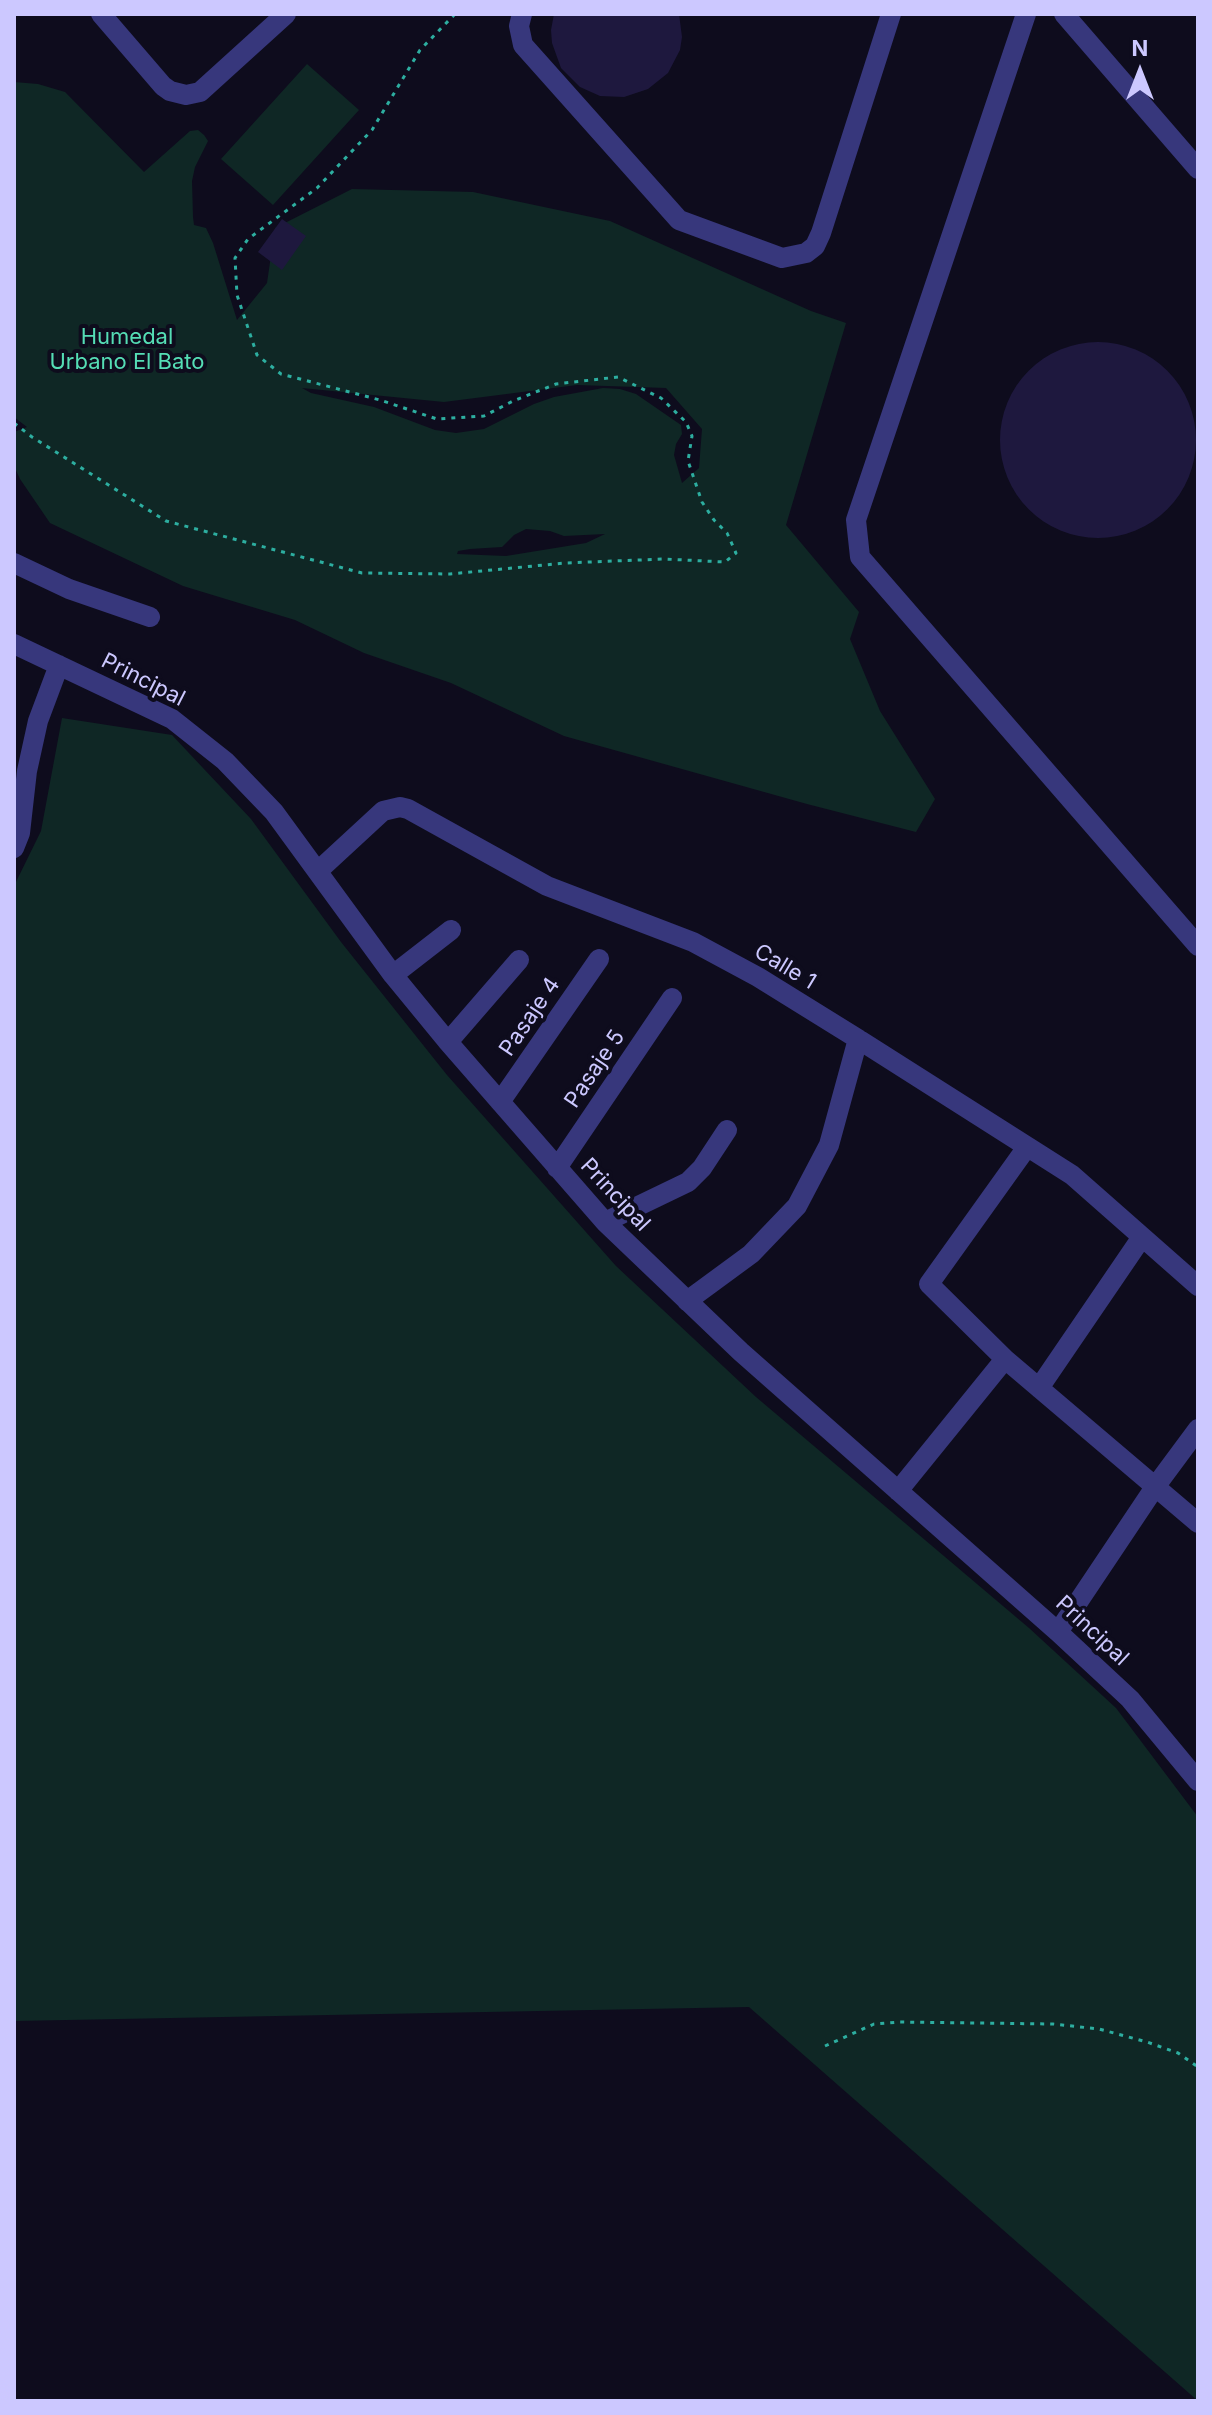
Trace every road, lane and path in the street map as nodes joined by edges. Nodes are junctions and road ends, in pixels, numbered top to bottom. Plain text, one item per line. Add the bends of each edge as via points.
1 (101, 14) edge
2 (286, 14) edge
3 (455, 14) edge
4 (522, 14) edge
5 (891, 14) edge
6 (1026, 14) edge
7 (1064, 14) edge
8 (1198, 169) edge
9 (14, 423) edge
10 (14, 563) edge
11 (150, 617) dead end
12 (14, 644) edge
13 (59, 665) junction
14 (20, 770) edge
15 (14, 848) edge
16 (318, 871) junction
17 (451, 930) dead end
18 (1198, 946) edge
19 (599, 959) dead end
20 (519, 960) dead end
21 (393, 975) junction
22 (672, 998) dead end
23 (858, 1039) junction
24 (448, 1042) junction
25 (500, 1102) junction
26 (727, 1130) dead end
27 (1027, 1147) junction
28 (557, 1168) junction
29 (605, 1222) junction
30 (1142, 1237) junction
31 (1198, 1286) edge
32 (687, 1301) junction
33 (1005, 1359) junction
34 (1039, 1388) junction
35 (1198, 1429) edge
36 (1155, 1487) junction
37 (898, 1491) junction
38 (1198, 1523) edge
39 (1058, 1632) junction
40 (1198, 1781) edge
41 (825, 2046) dead end
42 (1198, 2067) edge

1 - 2 street via 163,86 186,95 200,92
3 - 9 path via 420,50 372,130 317,188 248,239 235,258 237,295 257,355 281,374 437,419 484,416 556,384 618,377 661,398 686,422 692,436 688,461 702,502 736,553 725,562 664,559 450,574 362,573 166,521
4 - 5 street via 523,45 679,220 782,258 806,253 821,233
6 - 18 street via 856,520 860,557
7 - 8 street
10 - 11 street
12 - 13 street, Principal
13 - 14 street
13 - 16 street, Principal via 172,719 199,739 274,812
14 - 15 street via 20,833
16 - 21 street, Principal
16 - 23 street, Calle 1 via 383,811 408,809 547,886 693,942
17 - 21 street
19 - 25 street, Pasaje 4
20 - 24 street
21 - 24 street, Principal
22 - 28 street, Pasaje 5
23 - 27 street, Calle 1
23 - 32 street via 829,1145 797,1206 751,1254
24 - 25 street, Principal
25 - 28 street, Principal
26 - 29 street via 688,1182
27 - 30 street, Calle 1 via 1072,1175
27 - 33 street via 929,1284
28 - 29 street, Principal
29 - 32 street, Principal
30 - 31 street, Calle 1
30 - 34 street
32 - 37 street, Principal
33 - 34 street
33 - 37 street
34 - 36 street
35 - 36 street
36 - 38 street
36 - 39 street
37 - 39 street, Principal
39 - 40 street, Principal via 1130,1699
41 - 42 path via 874,2024 1053,2024 1147,2042

